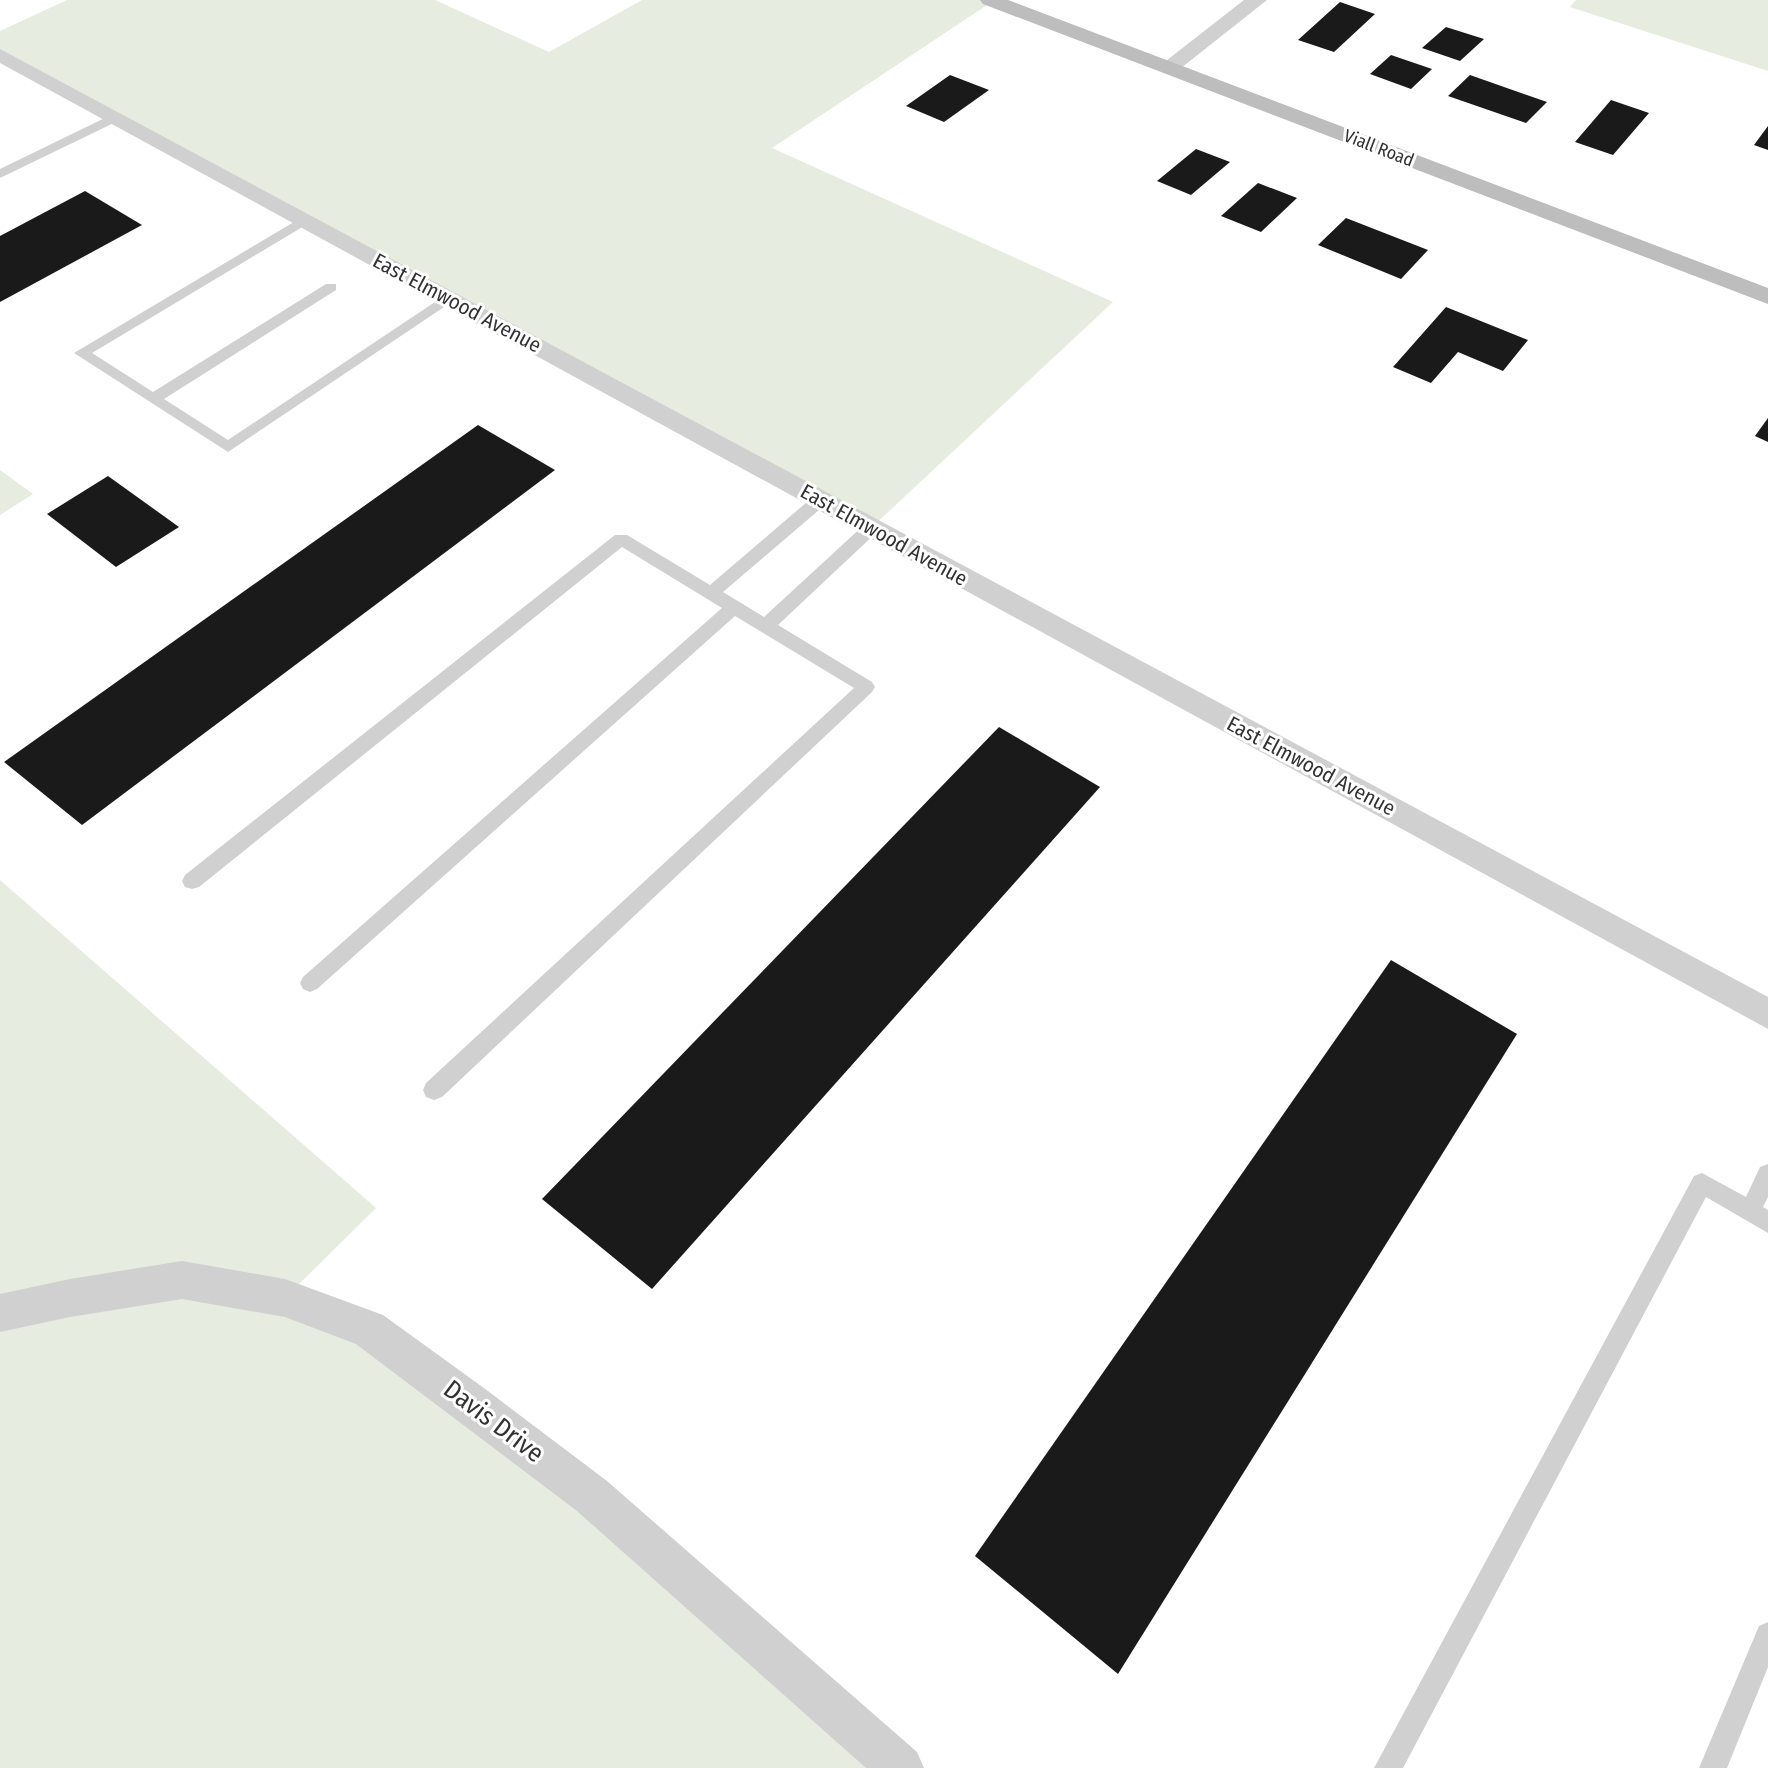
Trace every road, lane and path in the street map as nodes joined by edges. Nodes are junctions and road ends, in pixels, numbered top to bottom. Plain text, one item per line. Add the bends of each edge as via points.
1 (990, 0) edge
2 (1257, 0) edge
3 (0, 55) edge
4 (1169, 68) junction
5 (115, 117) junction
6 (0, 174) edge
7 (304, 220) junction
8 (331, 287) dead end
9 (1768, 297) edge
10 (449, 299) junction
11 (153, 399) junction
12 (820, 500) junction
13 (871, 528) junction
14 (711, 593) junction
15 (734, 607) junction
16 (766, 626) junction
17 (192, 881) dead end
18 (310, 983) dead end
19 (1768, 1014) edge
20 (434, 1090) dead end
21 (1768, 1174) edge
22 (1759, 1217) edge
23 (0, 1313) edge
24 (1768, 1635) edge
25 (901, 1768) edge
26 (1388, 1768) edge
27 (1713, 1768) edge

1 - 4 street, Viall Road
2 - 4 street
3 - 5 street, East Elmwood Avenue
4 - 9 street, Viall Road
5 - 6 lane
5 - 7 street, East Elmwood Avenue
7 - 10 street, East Elmwood Avenue
7 - 11 lane via 81,353
8 - 11 lane
10 - 11 lane via 228,447
10 - 12 street, East Elmwood Avenue
12 - 13 street, East Elmwood Avenue
12 - 14 lane
13 - 16 lane
13 - 19 street, East Elmwood Avenue
14 - 15 lane
14 - 17 lane via 621,539
15 - 16 lane
15 - 18 lane
16 - 20 lane via 866,687
21 - 22 lane
22 - 26 lane via 1702,1183
23 - 25 street, Davis Drive via 182,1280 285,1298 369,1329 592,1496
24 - 27 lane

